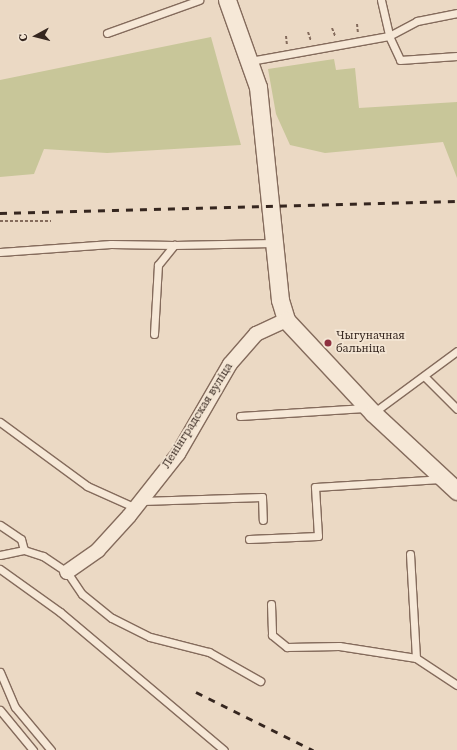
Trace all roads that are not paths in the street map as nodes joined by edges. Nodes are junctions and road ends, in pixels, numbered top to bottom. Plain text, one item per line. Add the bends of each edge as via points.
1 (199, 0) edge
2 (227, 0) edge
3 (381, 0) edge
4 (457, 13) edge
5 (107, 34) dead end
6 (389, 36) junction
7 (457, 56) edge
8 (250, 61) junction
9 (273, 243) junction
10 (174, 245) junction
11 (0, 252) edge
12 (286, 320) junction
13 (154, 334) dead end
14 (457, 351) edge
15 (425, 377) junction
16 (457, 409) edge
17 (370, 411) junction
18 (240, 416) dead end
19 (0, 422) edge
20 (444, 479) junction
21 (457, 491) edge
22 (139, 504) junction
23 (263, 520) dead end
24 (0, 525) edge
25 (249, 539) dead end
26 (24, 550) junction
27 (410, 554) dead end
28 (0, 555) edge
29 (0, 569) edge
30 (67, 572) junction
31 (271, 604) dead end
32 (416, 658) junction
33 (0, 672) edge
34 (260, 681) dead end
35 (457, 685) edge
36 (0, 710) edge
37 (33, 750) edge
38 (51, 750) edge
39 (224, 750) edge

1 - 5 lane
2 - 8 street
3 - 6 lane
4 - 6 lane via 417,21
6 - 7 lane via 400,60
6 - 8 lane
8 - 9 street via 267,145
9 - 10 lane
9 - 12 street via 280,300
10 - 11 lane via 111,244
10 - 13 lane via 158,265
12 - 17 street
12 - 22 street, Ленінградская вуліца via 256,334 230,364 178,454
14 - 15 lane
15 - 16 lane
15 - 17 lane
17 - 18 lane
17 - 20 street
19 - 22 lane via 87,486
20 - 21 street
20 - 25 lane via 315,487 318,536
22 - 23 lane via 262,497
22 - 30 street, Ленінградская вуліца via 98,550
24 - 26 lane via 21,540
26 - 28 lane
26 - 30 lane via 43,556
27 - 32 lane
29 - 39 lane via 60,612
30 - 34 lane via 82,594 112,618 150,637 209,652
31 - 32 lane via 272,635 287,647 340,646
32 - 35 lane
33 - 38 lane via 15,707
36 - 37 lane

